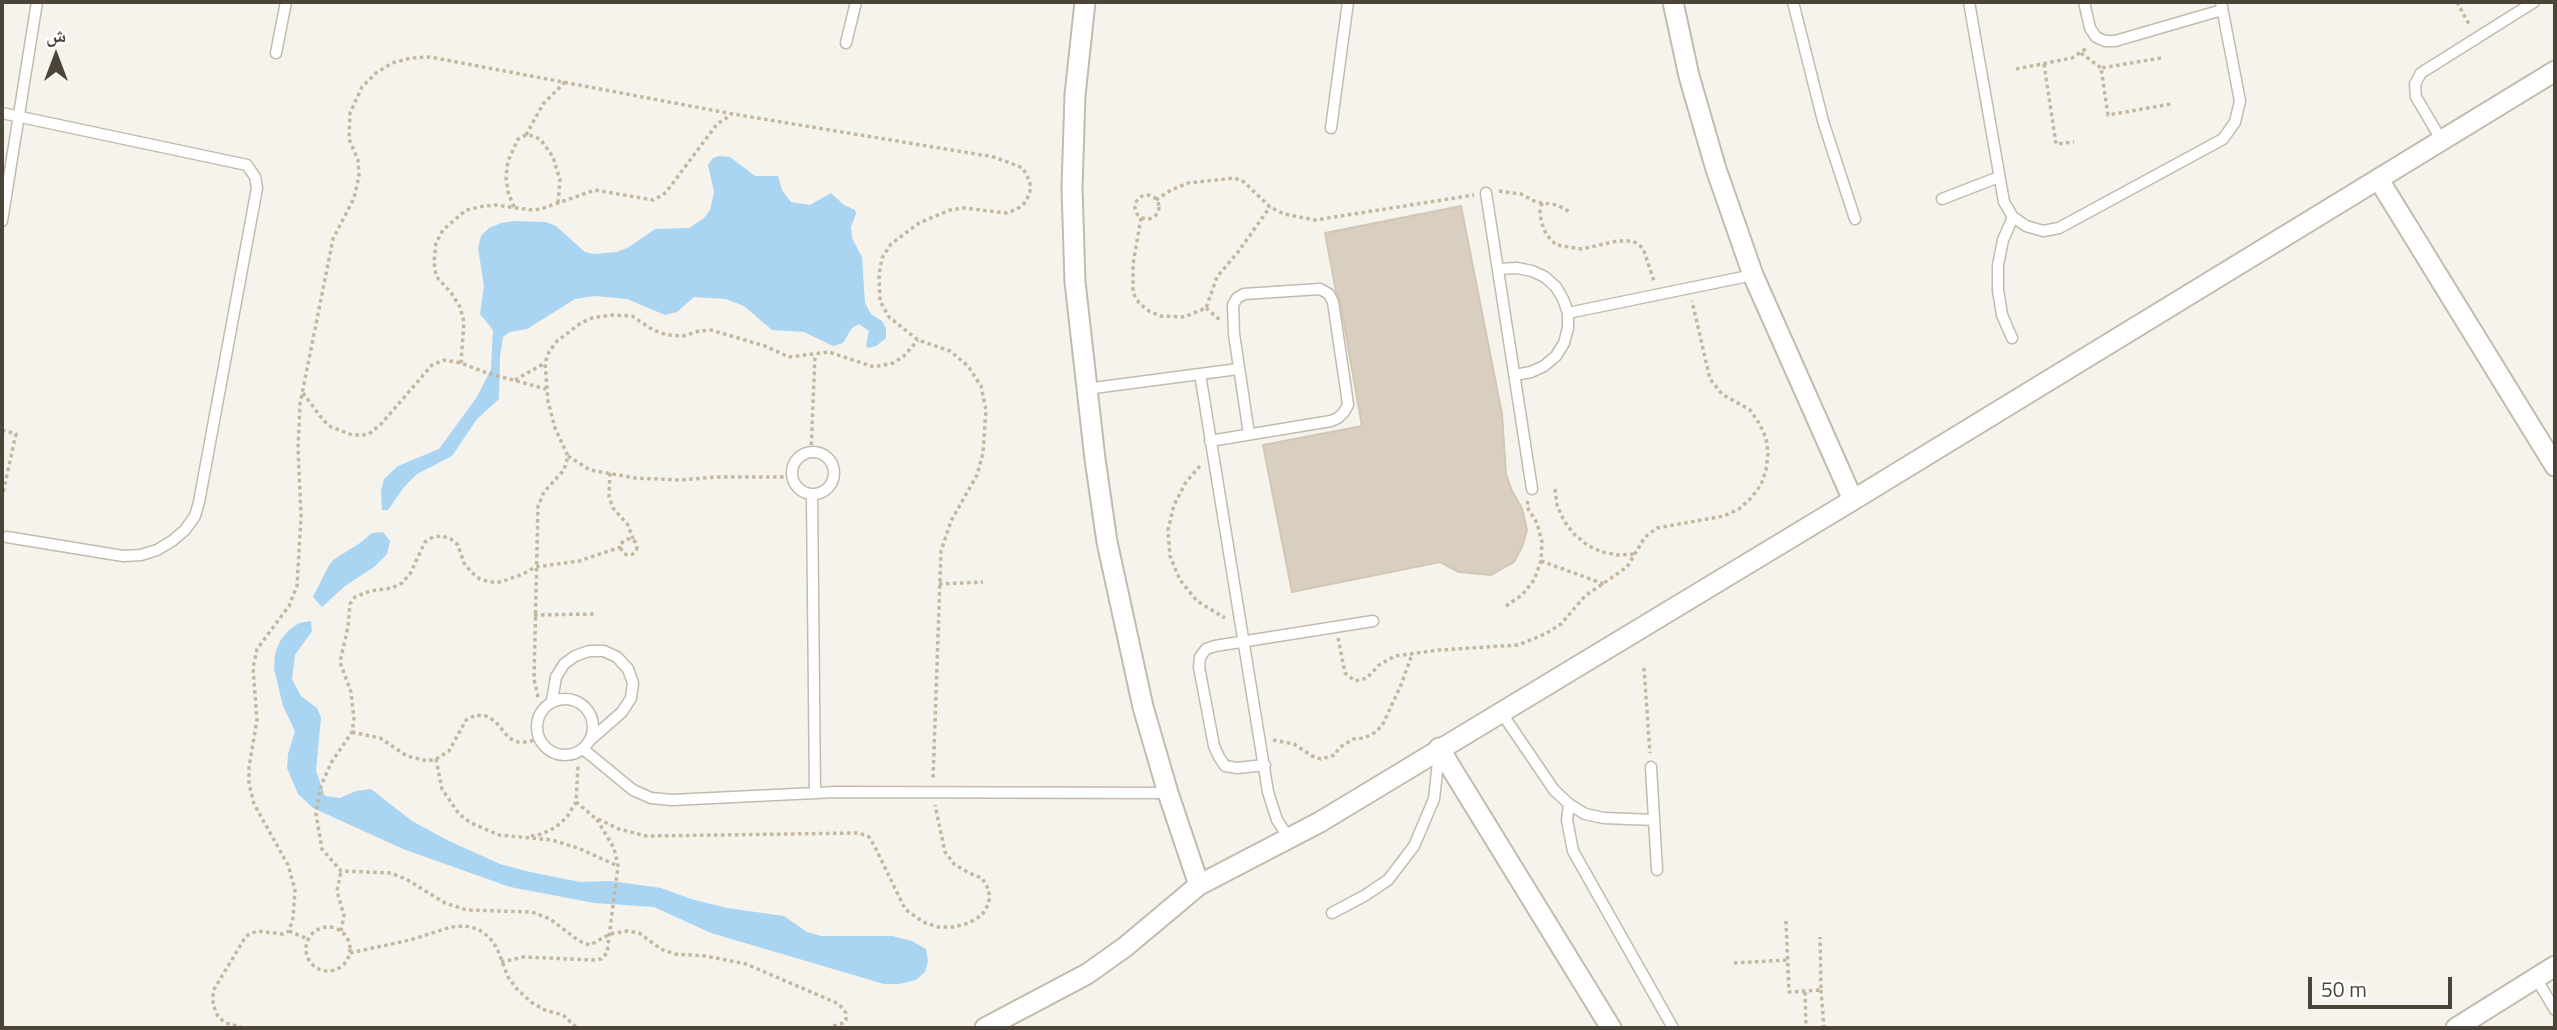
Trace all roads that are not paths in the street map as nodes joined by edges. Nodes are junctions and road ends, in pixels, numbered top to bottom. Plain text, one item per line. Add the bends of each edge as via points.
1 (37, 2) edge
2 (286, 2) edge
3 (856, 2) edge
4 (1085, 2) edge
5 (1348, 2) edge
6 (1673, 2) edge
7 (1793, 2) edge
8 (1969, 2) edge
9 (2084, 2) edge
10 (2535, 2) edge
11 (2222, 6) edge
12 (846, 43) dead end
13 (276, 53) dead end
14 (2555, 71) edge
15 (2, 113) edge
16 (19, 117) junction
17 (1331, 128) dead end
18 (2442, 141) junction
19 (1999, 177) junction
20 (2379, 180) junction
21 (1486, 193) road end
22 (1942, 199) dead end
23 (2014, 217) junction
24 (1855, 219) dead end
25 (2, 221) edge
26 (1498, 269) junction
27 (1753, 275) junction
28 (1568, 313) junction
29 (2012, 338) dead end
30 (1238, 369) junction
31 (1200, 374) junction
32 (1515, 375) junction
33 (1086, 389) junction
34 (1249, 434) junction
35 (1211, 446) junction
36 (2555, 466) edge
37 (1532, 489) road end
38 (812, 494) junction
39 (1853, 500) junction
40 (7, 537) dead end
41 (1373, 621) dead end
42 (1244, 641) junction
43 (552, 701) junction
44 (1500, 712) junction
45 (583, 747) junction
46 (1439, 748) junction
47 (1265, 765) junction
48 (1651, 767) road end
49 (815, 793) junction
50 (1168, 793) junction
51 (1569, 804) junction
52 (1654, 820) junction
53 (1289, 838) junction
54 (1657, 870) dead end
55 (1199, 885) junction
56 (1332, 913) dead end
57 (2555, 966) edge
58 (2536, 978) junction
59 (2555, 1010) edge
60 (985, 1028) edge
61 (1611, 1028) edge
62 (1672, 1028) edge
63 (2456, 1028) edge

1 - 16 lane
2 - 13 lane
3 - 12 lane
4 - 33 street via 1072,188 1075,282
5 - 17 lane
6 - 27 street via 1716,169
7 - 24 lane via 1823,121
8 - 19 lane
9 - 11 lane via 2090,28 2105,41
10 - 18 lane via 2421,73 2415,84 2416,97
11 - 23 lane via 2240,101 2235,122 2223,139 2059,228 2043,231
14 - 18 street
15 - 16 lane
16 - 25 lane
16 - 40 lane via 247,165 257,188 199,502 185,530 158,550 123,556
18 - 20 street
19 - 22 lane
19 - 23 lane via 2004,202
20 - 36 street
20 - 39 street
21 - 26 lane
23 - 29 lane via 1998,265 2002,314
26 - 28 lane via 1517,268 1545,277 1556,287
26 - 32 lane
27 - 28 lane
27 - 39 street
28 - 32 lane via 1564,343 1556,356 1544,366
30 - 31 lane
30 - 34 lane
30 - 34 lane via 1232,314 1237,298 1312,288 1329,294 1348,405 1331,421
31 - 33 lane
31 - 35 lane
32 - 37 lane
33 - 50 street via 1121,613
34 - 35 lane
35 - 42 lane
38 - 38 lane via 825,490 834,479 829,460 818,452 804,454 794,463 792,477 799,489
38 - 49 lane
39 - 44 street
41 - 42 lane
42 - 47 lane
42 - 47 lane via 1206,649 1199,657 1199,667 1214,746 1225,766
43 - 45 lane via 564,698 585,707 593,729
43 - 45 lane via 538,718 538,738 555,753 566,755
43 - 45 lane via 556,677 575,656 604,651 628,668 631,698
44 - 46 street
44 - 51 lane via 1554,790
45 - 49 lane via 633,790 651,798
46 - 53 street
46 - 56 lane via 1434,799 1414,846 1388,880
46 - 61 street
47 - 53 lane via 1271,807
48 - 52 lane
49 - 50 lane
50 - 55 street
51 - 52 lane via 1604,818
51 - 62 lane via 1573,851
52 - 54 lane
53 - 55 street
55 - 60 street via 1087,974
57 - 58 street
58 - 59 lane
58 - 63 street

